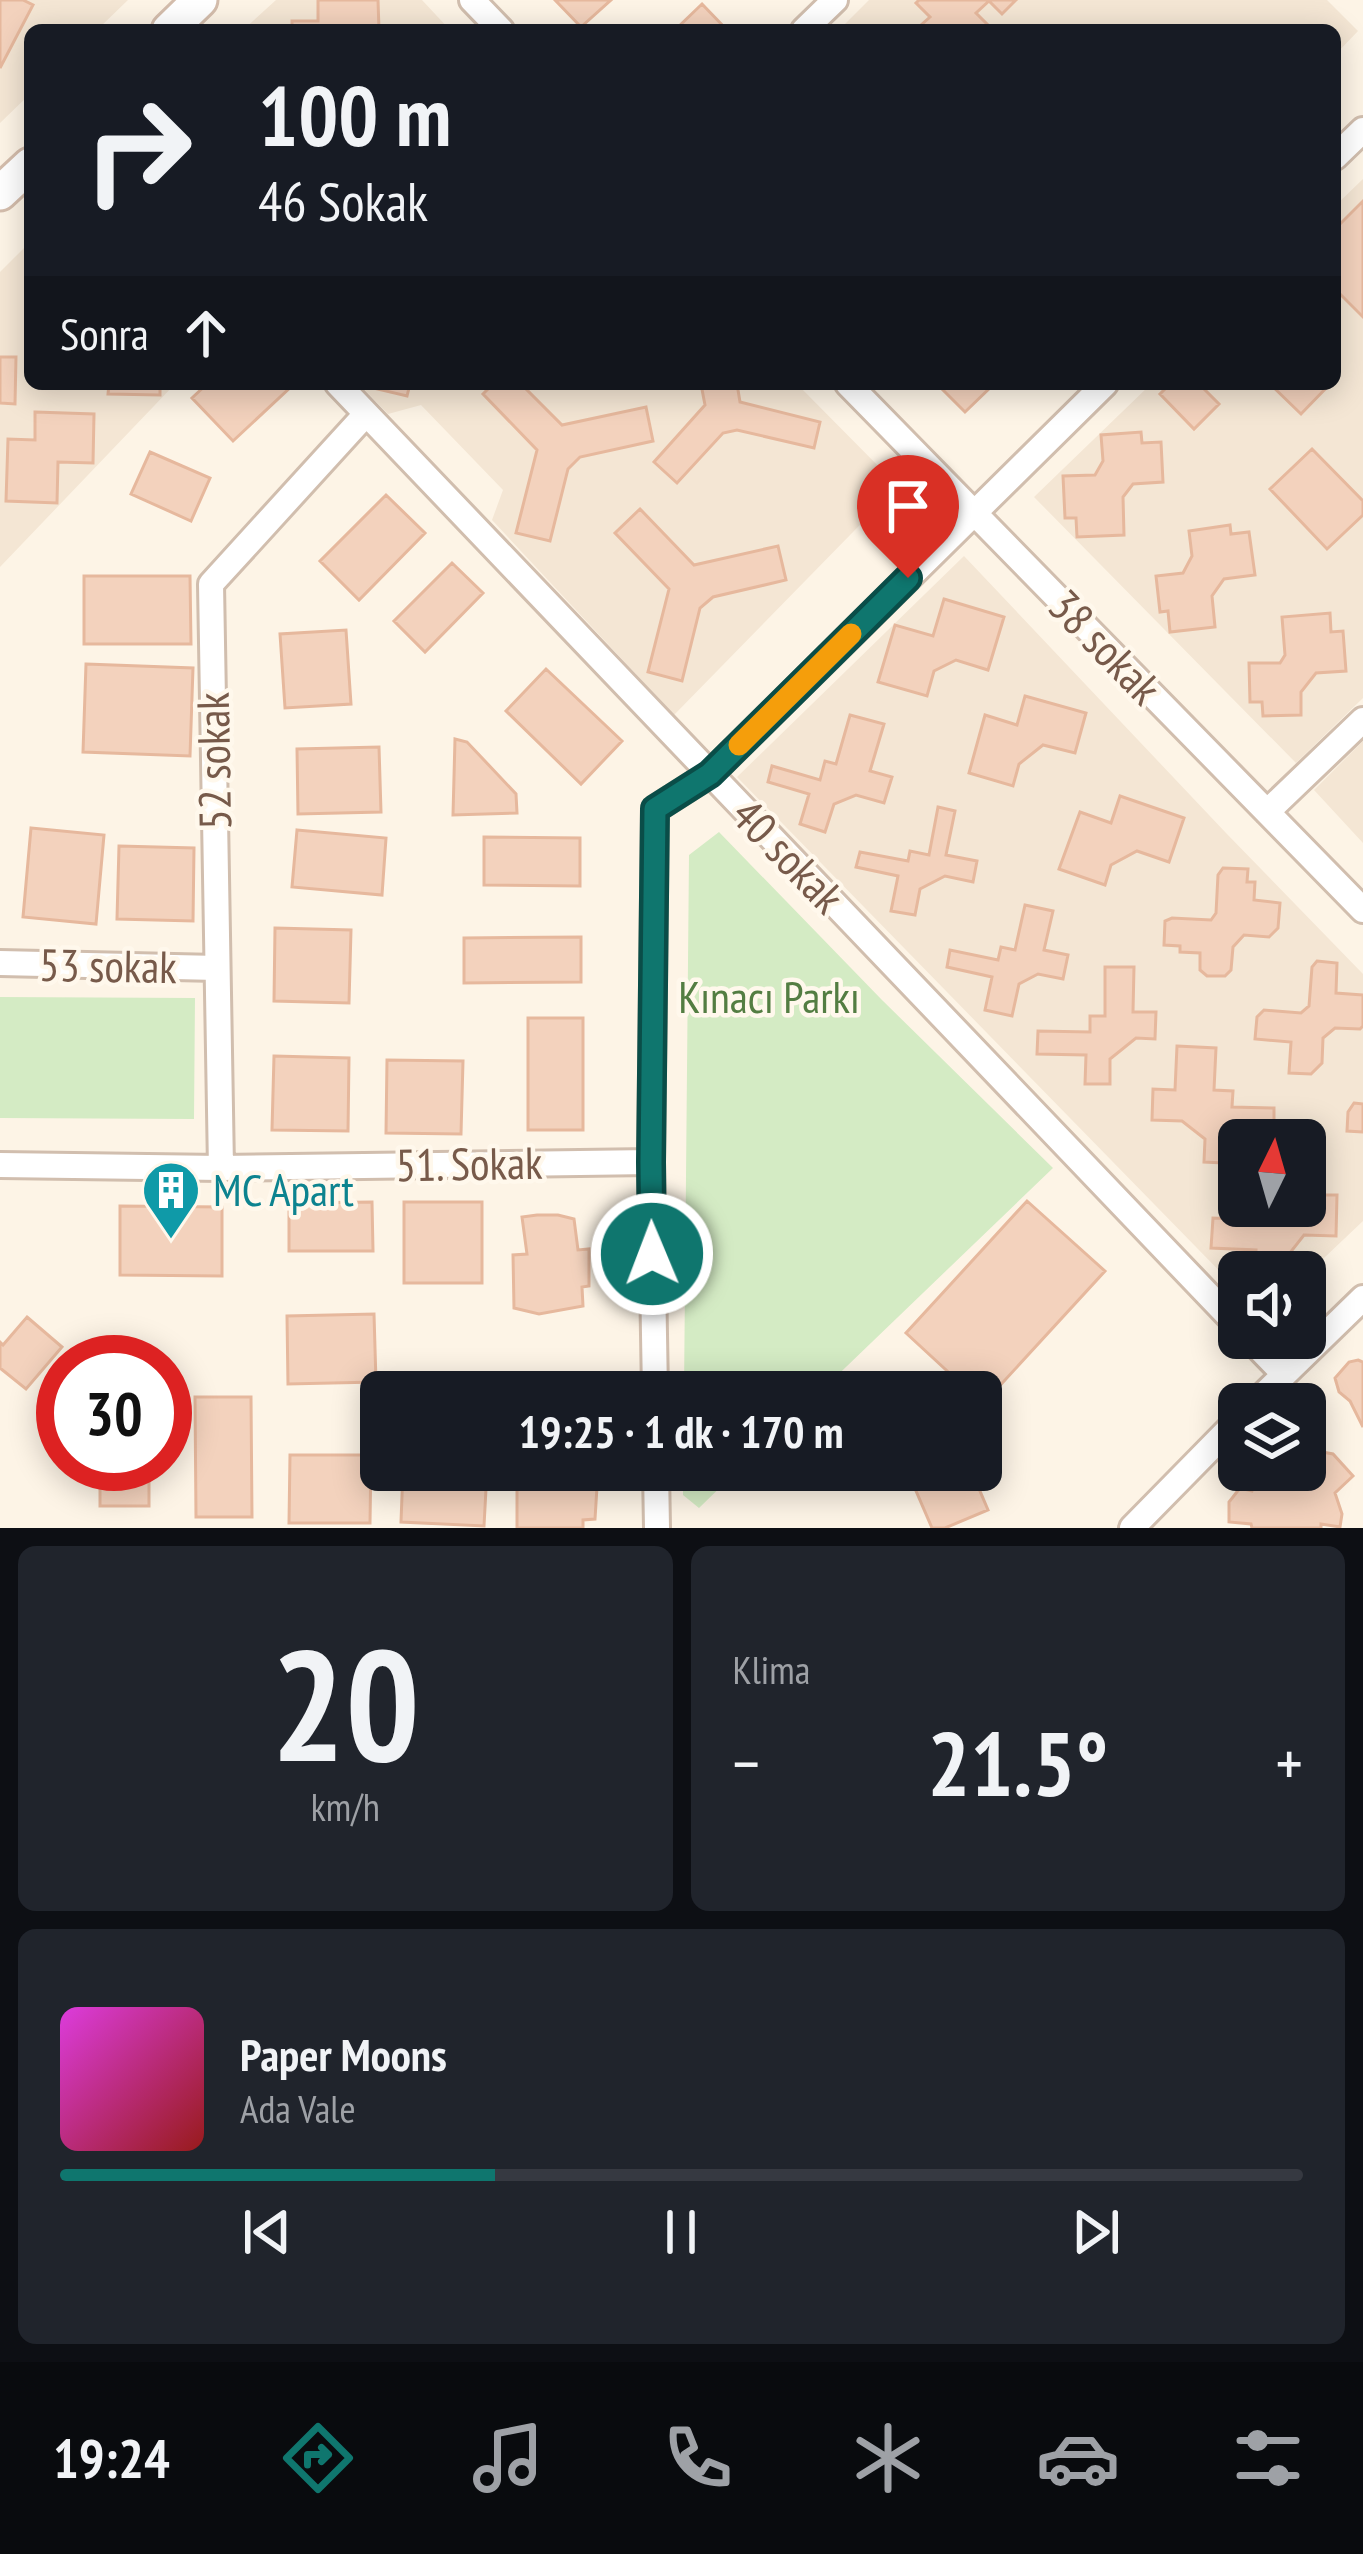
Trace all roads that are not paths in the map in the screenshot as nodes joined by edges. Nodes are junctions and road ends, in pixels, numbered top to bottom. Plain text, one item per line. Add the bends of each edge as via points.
1 (200, 0) edge
2 (472, 0) edge
3 (835, 0) edge
4 (175, 24) edge
5 (495, 24) edge
6 (810, 24) edge
7 (1363, 130) edge
8 (1341, 151) edge
9 (24, 170) edge
10 (0, 194) edge
11 (344, 390) edge
12 (854, 390) edge
13 (1099, 390) edge
14 (366, 414) junction
15 (974, 513) junction
16 (1363, 720) edge
17 (710, 774) junction
18 (1267, 812) junction
19 (1363, 910) edge
20 (0, 963) edge
21 (217, 968) junction
22 (651, 1162) junction
23 (0, 1165) edge
24 (221, 1168) junction
25 (1363, 1298) edge
26 (1218, 1305) edge
27 (1270, 1359) edge
28 (655, 1371) edge
29 (1284, 1374) junction
30 (1275, 1383) edge
31 (1218, 1441) edge
32 (656, 1491) edge
33 (657, 1528) edge
34 (1132, 1528) edge

1 - 4 street
2 - 5 street
3 - 6 street
7 - 8 street
9 - 10 street
11 - 14 street, 40 sokak
12 - 15 street, 38 sokak
13 - 15 street
14 - 17 street, 40 sokak
14 - 21 street, 52 sokak via 211,584
15 - 17 street
15 - 18 street, 38 sokak
16 - 18 street
17 - 22 street via 655,809
17 - 26 street, 40 sokak
18 - 19 street, 38 sokak
20 - 21 street, 53 sokak
21 - 24 street, 52 sokak
22 - 24 street, 51. Sokak
22 - 28 street
23 - 24 street, 51. Sokak
25 - 29 street
27 - 29 street
29 - 30 street
31 - 34 street
32 - 33 street

